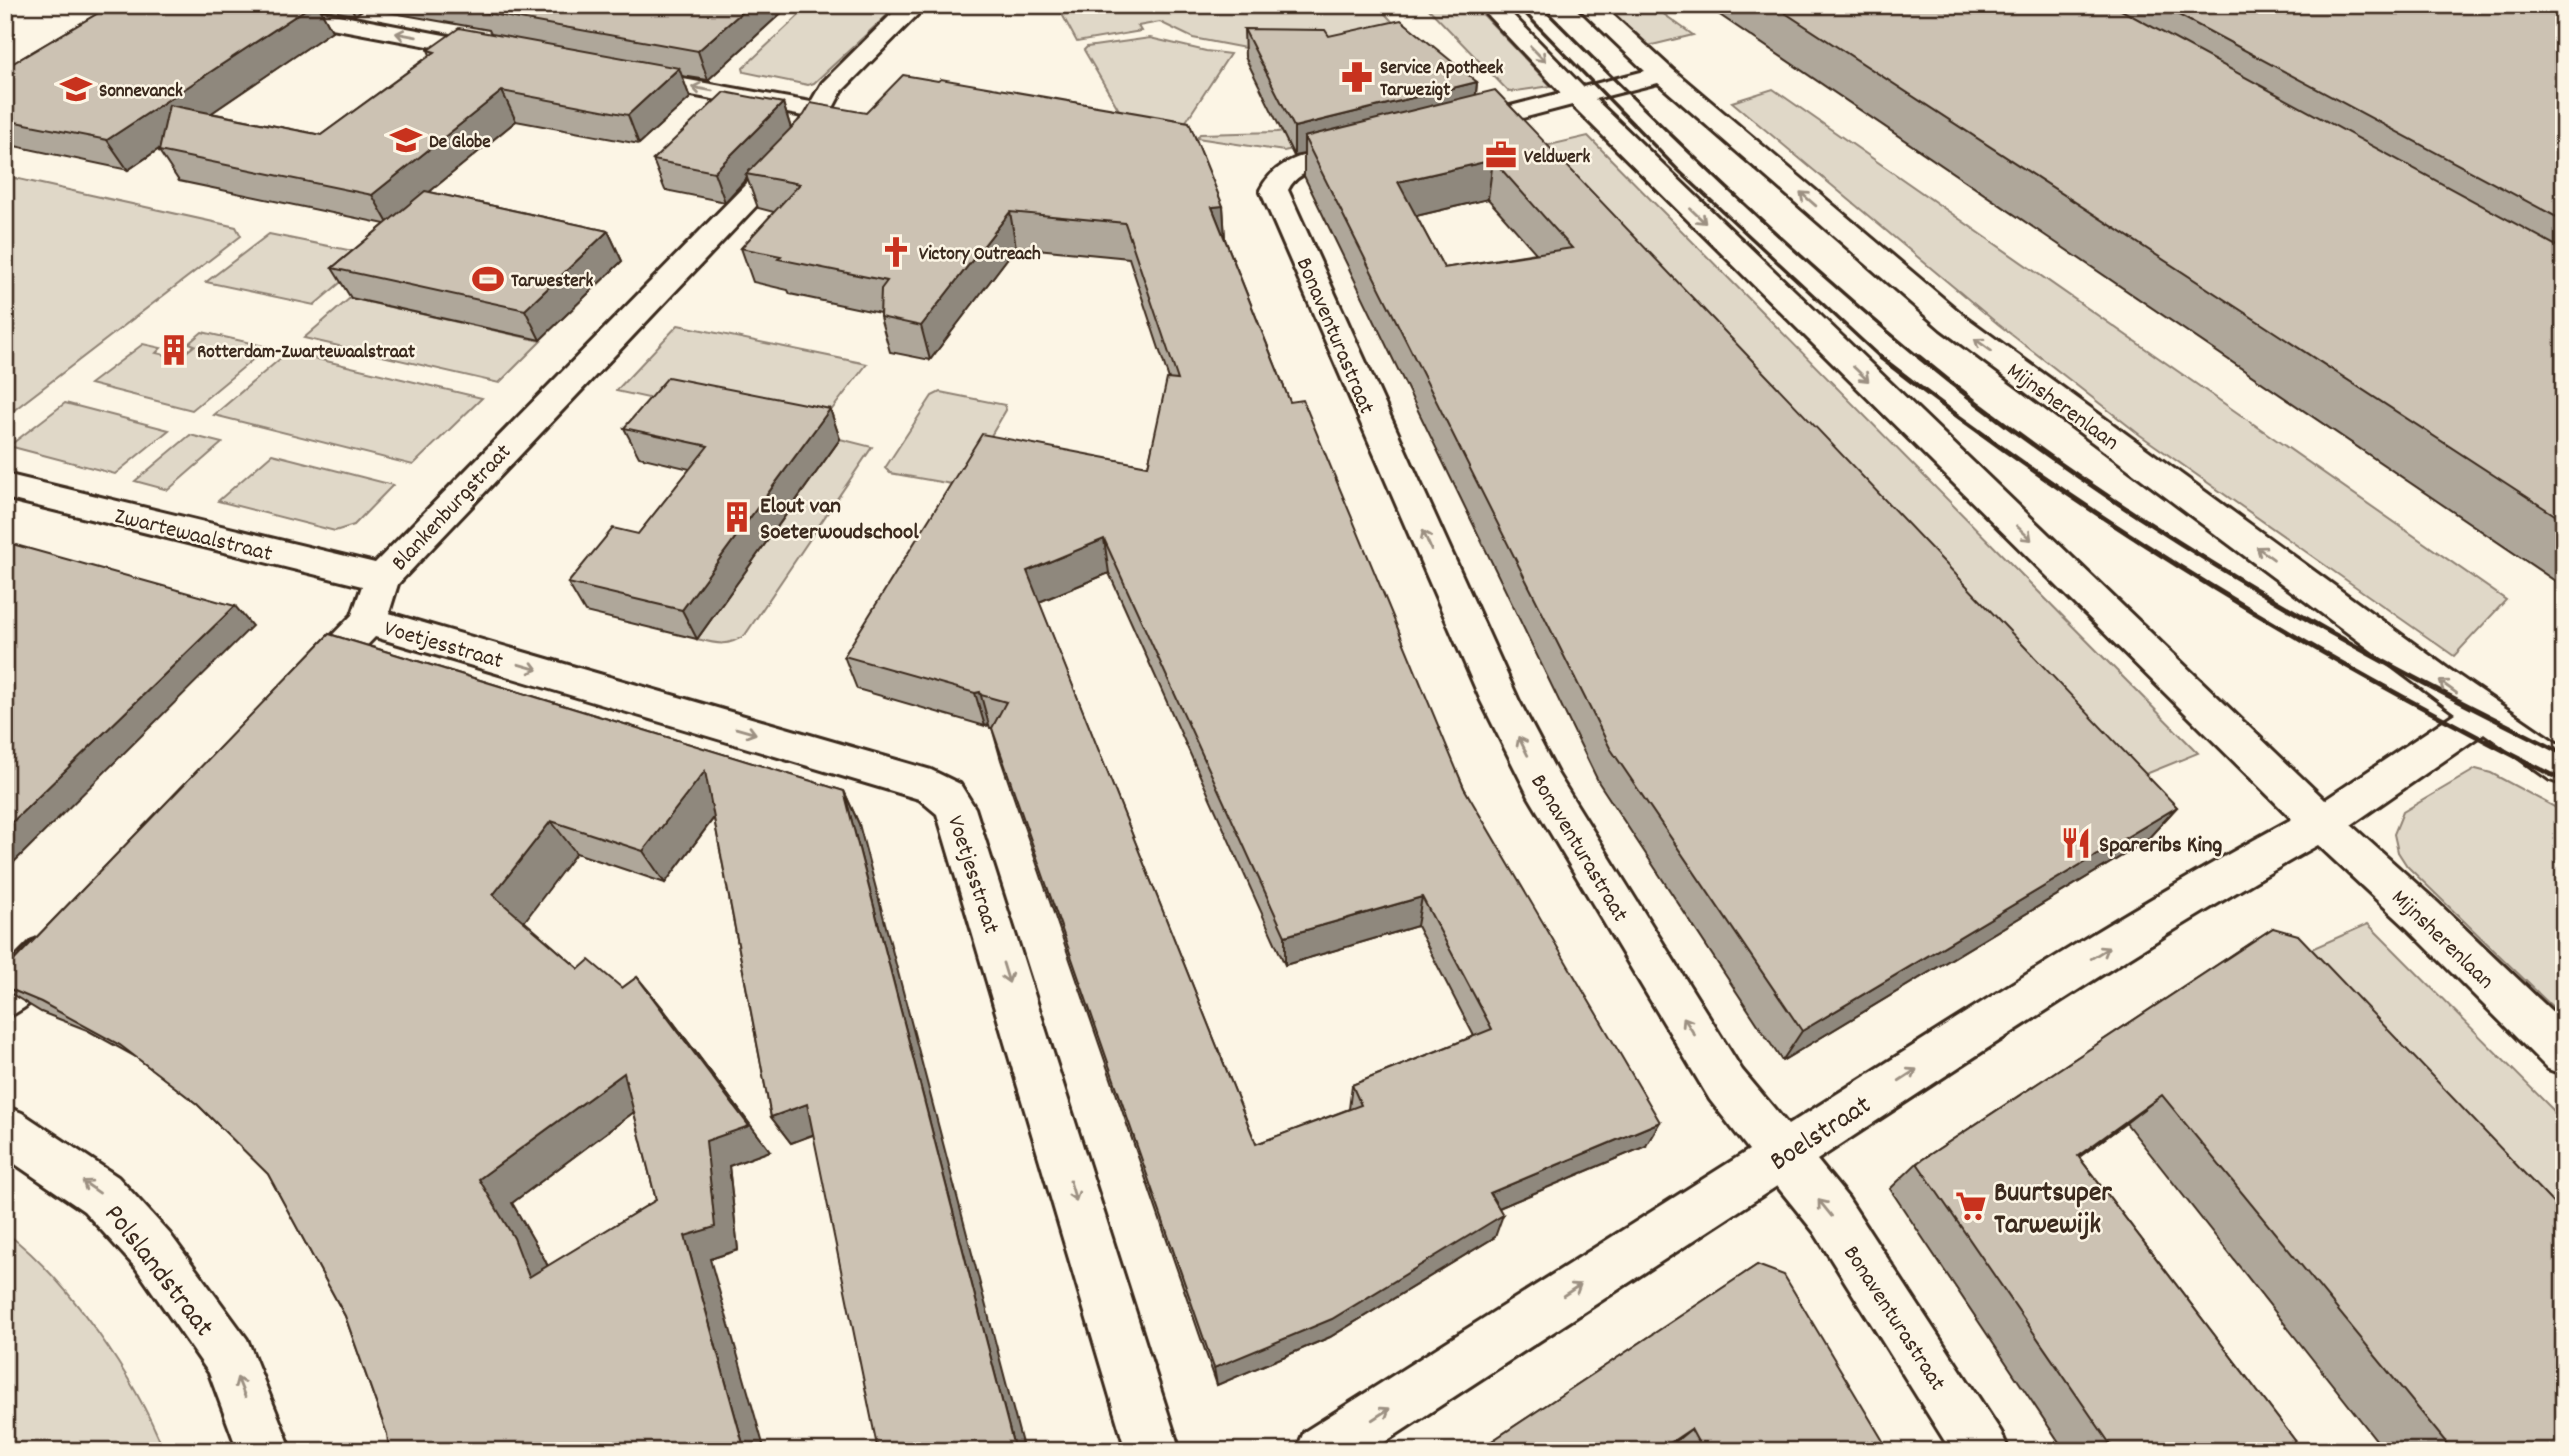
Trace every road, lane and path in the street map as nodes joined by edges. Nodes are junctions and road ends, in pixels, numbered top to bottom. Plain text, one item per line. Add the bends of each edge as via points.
1 (246, 5) edge
2 (915, 5) edge
3 (1490, 5) edge
4 (1588, 5) edge
5 (518, 55) edge
6 (613, 73) edge
7 (1663, 74) junction
8 (1579, 97) junction
9 (817, 111) junction
10 (1446, 130) edge
11 (1384, 146) edge
12 (5, 485) edge
13 (382, 578) junction
14 (368, 621) junction
15 (294, 698) edge
16 (2484, 713) junction
17 (2564, 769) edge
18 (2322, 823) junction
19 (71, 930) edge
20 (5, 998) edge
21 (2564, 1054) edge
22 (5, 1129) edge
23 (1781, 1155) junction
24 (265, 1451) edge
25 (1153, 1451) edge
26 (1324, 1451) edge
27 (1982, 1451) edge

5 -> 1 street
2 - 9 street, Blankenburgstraat via 831,88
3 -> 8 street, Mijnsherenlaan
4 - 7 street, Mijnsherenlaan
9 -> 6 street
7 - 8 street
16 -> 7 street, Mijnsherenlaan via 1952,322
8 - 10 street
8 -> 18 street, Mijnsherenlaan
9 - 13 street, Blankenburgstraat via 803,141
23 -> 11 street, Bonaventurastraat via 1726,1085 1543,785 1500,701 1274,190 1294,167
12 - 13 street, Zwartewaalstraat
13 - 14 street, Blankenburgstraat
14 - 15 street, Blankenburgstraat
14 -> 25 street, Voetjesstraat via 931,786 946,796 955,808
16 - 17 street, Mijnsherenlaan
16 - 18 street
18 - 21 street, Mijnsherenlaan
23 -> 18 street, Boelstraat via 2145,925
19 - 20 street
24 -> 22 street, Polslandstraat via 229,1357 153,1251 101,1194
26 -> 23 street, Boelstraat
27 -> 23 street, Bonaventurastraat via 1831,1215

